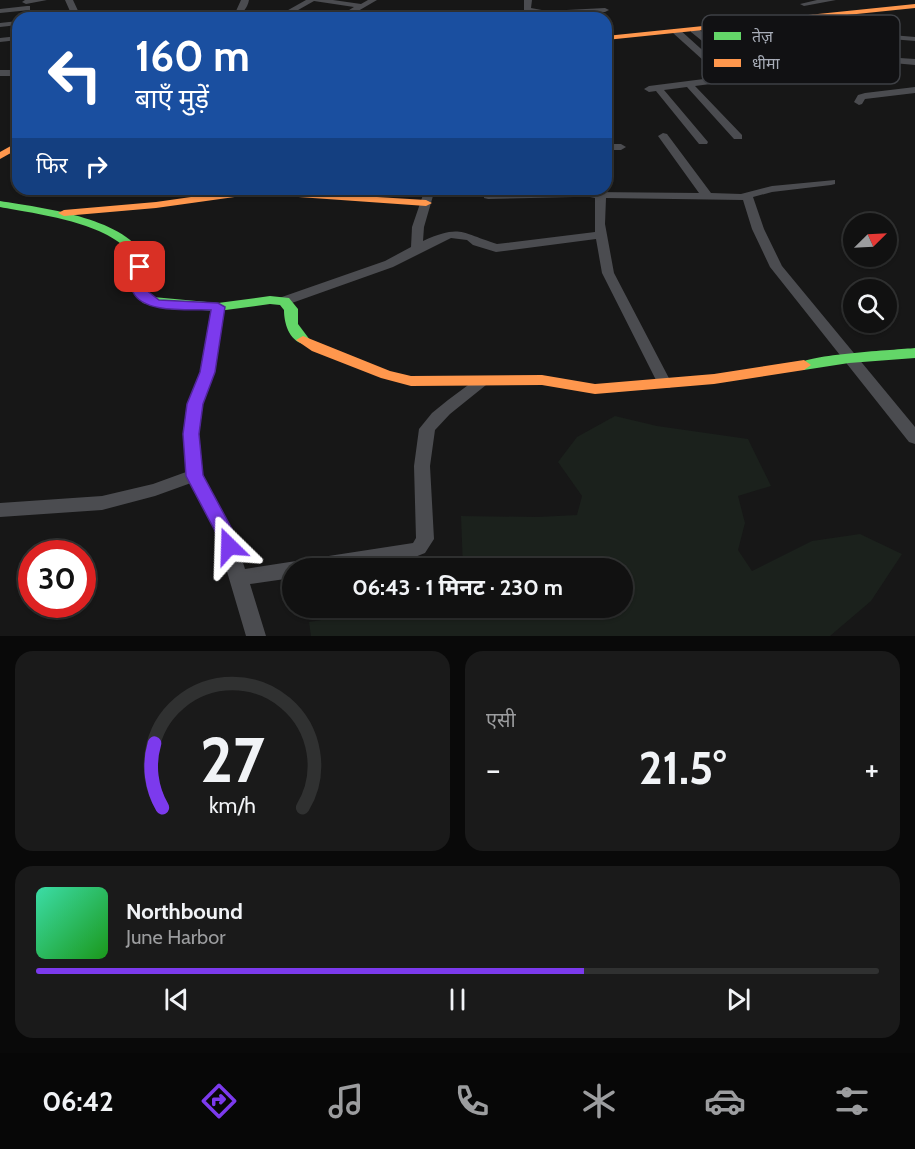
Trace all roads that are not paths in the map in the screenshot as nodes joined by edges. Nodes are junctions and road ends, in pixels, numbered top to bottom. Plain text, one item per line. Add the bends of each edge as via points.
1 (43, 0) edge
2 (311, 0) edge
3 (317, 0) edge
4 (373, 0) edge
5 (528, 0) edge
6 (832, 0) edge
7 (801, 2) edge
8 (27, 3) edge
9 (361, 6) junction
10 (915, 6) edge
11 (605, 10) dead end
12 (0, 11) edge
13 (289, 12) edge
14 (350, 12) edge
15 (537, 12) edge
16 (587, 12) edge
17 (818, 15) joint
18 (702, 29) edge
19 (694, 30) junction
20 (676, 31) junction
21 (702, 36) edge
22 (612, 37) edge
23 (900, 38) edge
24 (915, 39) edge
25 (702, 55) edge
26 (900, 61) edge
27 (915, 62) edge
28 (702, 83) edge
29 (689, 84) junction
30 (915, 90) edge
31 (859, 102) dead end
32 (663, 136) dead end
33 (738, 137) dead end
34 (703, 142) dead end
35 (612, 147) edge
36 (621, 147) dead end
37 (831, 182) dead end
38 (215, 195) edge
39 (396, 195) edge
40 (531, 195) edge
41 (600, 195) joint
42 (428, 196) edge
43 (488, 196) dead end
44 (747, 196) junction
45 (708, 197) junction
46 (0, 204) edge
47 (58, 214) junction
48 (601, 235) junction
49 (417, 249) junction
50 (284, 301) junction
51 (218, 307) junction
52 (915, 353) edge
53 (849, 358) junction
54 (484, 381) junction
55 (665, 384) junction
56 (915, 438) edge
57 (195, 476) junction
58 (0, 510) edge
59 (369, 558) edge
60 (282, 572) edge
61 (239, 578) junction
62 (256, 636) edge

1 - 8 street
2 - 13 street
3 - 9 street
4 - 9 street
5 - 15 street via 527,9
6 - 7 street
7 - 17 street
8 - 12 street
9 - 14 street
10 - 17 street
11 - 16 street
18 - 19 street
19 - 20 street
19 - 21 street
20 - 22 street
20 - 25 street
23 - 24 street
26 - 27 street
28 - 29 street
29 - 33 street
29 - 34 street via 654,88
30 - 31 street via 865,96
32 - 45 street
35 - 36 street
37 - 44 street
38 - 47 street
39 - 42 street
40 - 43 street
41 - 45 street
41 - 48 street
42 - 49 street via 418,227
44 - 45 street
44 - 53 street via 776,267
46 - 47 street
47 - 51 street via 130,242 140,258 140,291 148,300
48 - 49 street via 496,248 470,237 449,234
48 - 55 street via 608,273
49 - 50 street via 380,267
50 - 51 street
50 - 54 street via 291,309 291,324 299,337 341,359 411,381
51 - 57 street via 208,372 195,404 192,424
52 - 53 street
53 - 55 street
53 - 56 street
54 - 55 street via 542,380 595,389
54 - 59 street via 427,428 423,446 425,539 410,552
57 - 58 street via 102,503
57 - 61 street via 224,531
60 - 61 street
61 - 62 street

